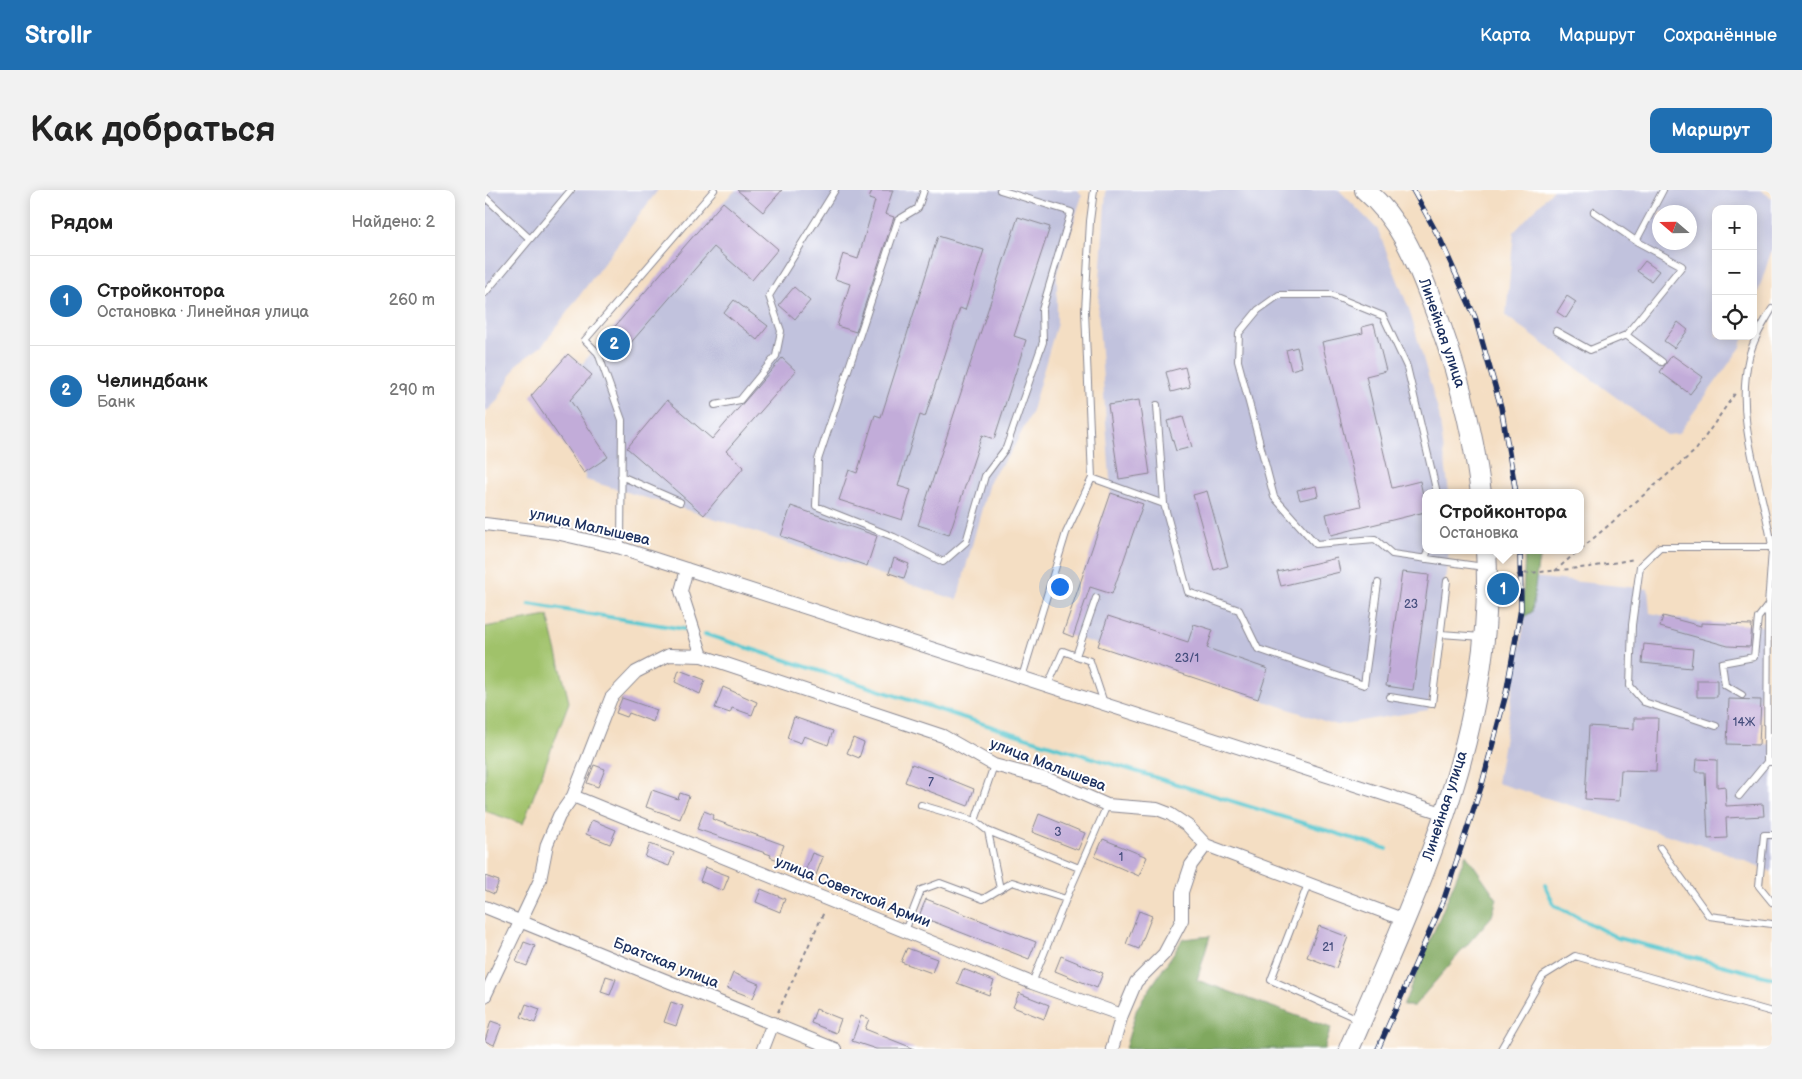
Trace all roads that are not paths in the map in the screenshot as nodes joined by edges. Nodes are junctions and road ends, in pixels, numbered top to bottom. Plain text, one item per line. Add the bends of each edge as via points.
1 (571, 190) edge
2 (714, 190) edge
3 (835, 190) edge
4 (924, 190) edge
5 (1000, 190) edge
6 (1094, 190) edge
7 (1365, 190) edge
8 (1663, 190) edge
9 (485, 197) edge
10 (1594, 212) dead end
11 (530, 239) junction
12 (1636, 241) junction
13 (485, 293) edge
14 (1772, 309) edge
15 (1556, 331) dead end
16 (1626, 335) junction
17 (1663, 362) dead end
18 (715, 405) dead end
19 (1157, 405) dead end
20 (621, 476) junction
21 (1092, 478) junction
22 (1436, 489) edge
23 (1480, 489) edge
24 (680, 502) dead end
25 (1164, 504) junction
26 (485, 524) edge
27 (621, 548) junction
28 (1772, 548) edge
29 (1427, 554) edge
30 (1425, 559) junction
31 (1487, 568) edge
32 (687, 569) junction
33 (1447, 581) dead end
34 (1377, 583) dead end
35 (1096, 598) dead end
36 (1768, 605) junction
37 (1441, 634) junction
38 (1483, 638) junction
39 (702, 656) junction
40 (1076, 656) junction
41 (1022, 677) junction
42 (1048, 686) junction
43 (1742, 695) dead end
44 (1390, 697) dead end
45 (1103, 703) junction
46 (1717, 726) dead end
47 (1770, 762) edge
48 (994, 765) junction
49 (573, 796) junction
50 (1739, 796) dead end
51 (921, 805) dead end
52 (1107, 805) junction
53 (1445, 814) junction
54 (975, 821) junction
55 (988, 832) junction
56 (1772, 834) edge
57 (1206, 846) junction
58 (1660, 848) dead end
59 (1079, 868) junction
60 (1308, 884) junction
61 (1000, 889) junction
62 (1066, 899) junction
63 (1772, 902) edge
64 (485, 906) edge
65 (1405, 920) junction
66 (521, 922) junction
67 (1772, 924) edge
68 (905, 930) junction
69 (1032, 983) junction
70 (485, 996) edge
71 (1772, 1012) edge
72 (1122, 1015) junction
73 (1361, 1021) junction
74 (773, 1023) junction
75 (763, 1049) edge
76 (835, 1049) edge
77 (1112, 1049) edge
78 (1349, 1049) edge
79 (1501, 1049) edge

1 - 11 lane
2 - 20 lane via 585,340 598,352 622,420
3 - 18 lane via 769,296 781,331 776,356 740,400
4 - 5 lane via 918,208 898,220 818,460 816,506 894,537 943,562 965,542 985,476 1006,448 1043,342 1042,310 1071,212
6 - 21 lane via 1085,311
7 - 23 main road, Линейная улица via 1400,228 1445,333 1466,406
8 - 12 lane
9 - 11 lane
10 - 12 lane
11 - 13 lane
12 - 16 lane via 1682,266
14 - 28 lane via 1749,355 1745,380 1752,459
15 - 16 lane via 1590,350
16 - 17 lane
19 - 25 lane
20 - 24 lane
20 - 27 lane
21 - 25 lane
21 - 41 lane via 1066,533
22 - 30 lane via 1407,368 1383,316 1331,296 1279,295 1258,310 1239,333 1238,361 1274,497 1316,544 1375,539 1392,554
25 - 34 lane via 1188,592 1239,610 1258,649 1364,685
26 - 27 street, улица Малышева via 556,533
27 - 32 street, улица Малышева
28 - 36 lane
28 - 46 lane via 1660,546 1640,566 1632,625 1630,686 1644,702
29 - 30 lane
30 - 31 lane
31 - 38 main road, Линейная улица
32 - 39 street via 681,591
32 - 41 street, улица Малышева
33 - 37 lane
35 - 40 lane
36 - 43 lane via 1758,618 1754,657 1722,663 1725,685
36 - 47 lane
37 - 38 lane
37 - 44 lane via 1432,704
38 - 53 main road, Линейная улица via 1471,715
39 - 48 street, улица Малышева via 943,736
39 - 49 street, улица Малышева via 669,655 636,672 611,698
40 - 42 lane via 1063,651
40 - 45 lane via 1091,661
41 - 42 street, улица Малышева
42 - 45 street, улица Малышева
45 - 53 street, улица Малышева
47 - 50 lane
48 - 52 street, улица Малышева via 1050,780
48 - 54 lane
49 - 66 street, улица Малышева via 559,816 547,844 540,880
49 - 68 street, улица Советской Армии
51 - 54 lane
52 - 57 street, улица Малышева via 1157,809 1170,814 1188,826
52 - 59 lane
53 - 65 main road, Линейная улица
54 - 55 lane
55 - 59 lane
55 - 61 lane
56 - 63 lane via 1764,835 1759,886
57 - 60 street, улица Малышева
57 - 72 street via 1191,865 1182,892 1182,920 1164,954 1136,982
58 - 67 lane via 1709,916
59 - 62 lane
60 - 65 street, улица Малышева
60 - 73 lane via 1271,980
61 - 62 lane via 1012,882
61 - 68 lane via 983,900 940,883 921,890
62 - 69 lane
64 - 66 street, Братская улица
65 - 73 main road, Линейная улица
66 - 70 street, улица Малышева
66 - 74 street, Братская улица
68 - 69 street, улица Советской Армии
69 - 72 street, улица Советской Армии
71 - 79 lane via 1575,956 1543,976
72 - 77 street
73 - 78 main road, Линейная улица
74 - 75 street
74 - 76 street, Братская улица

